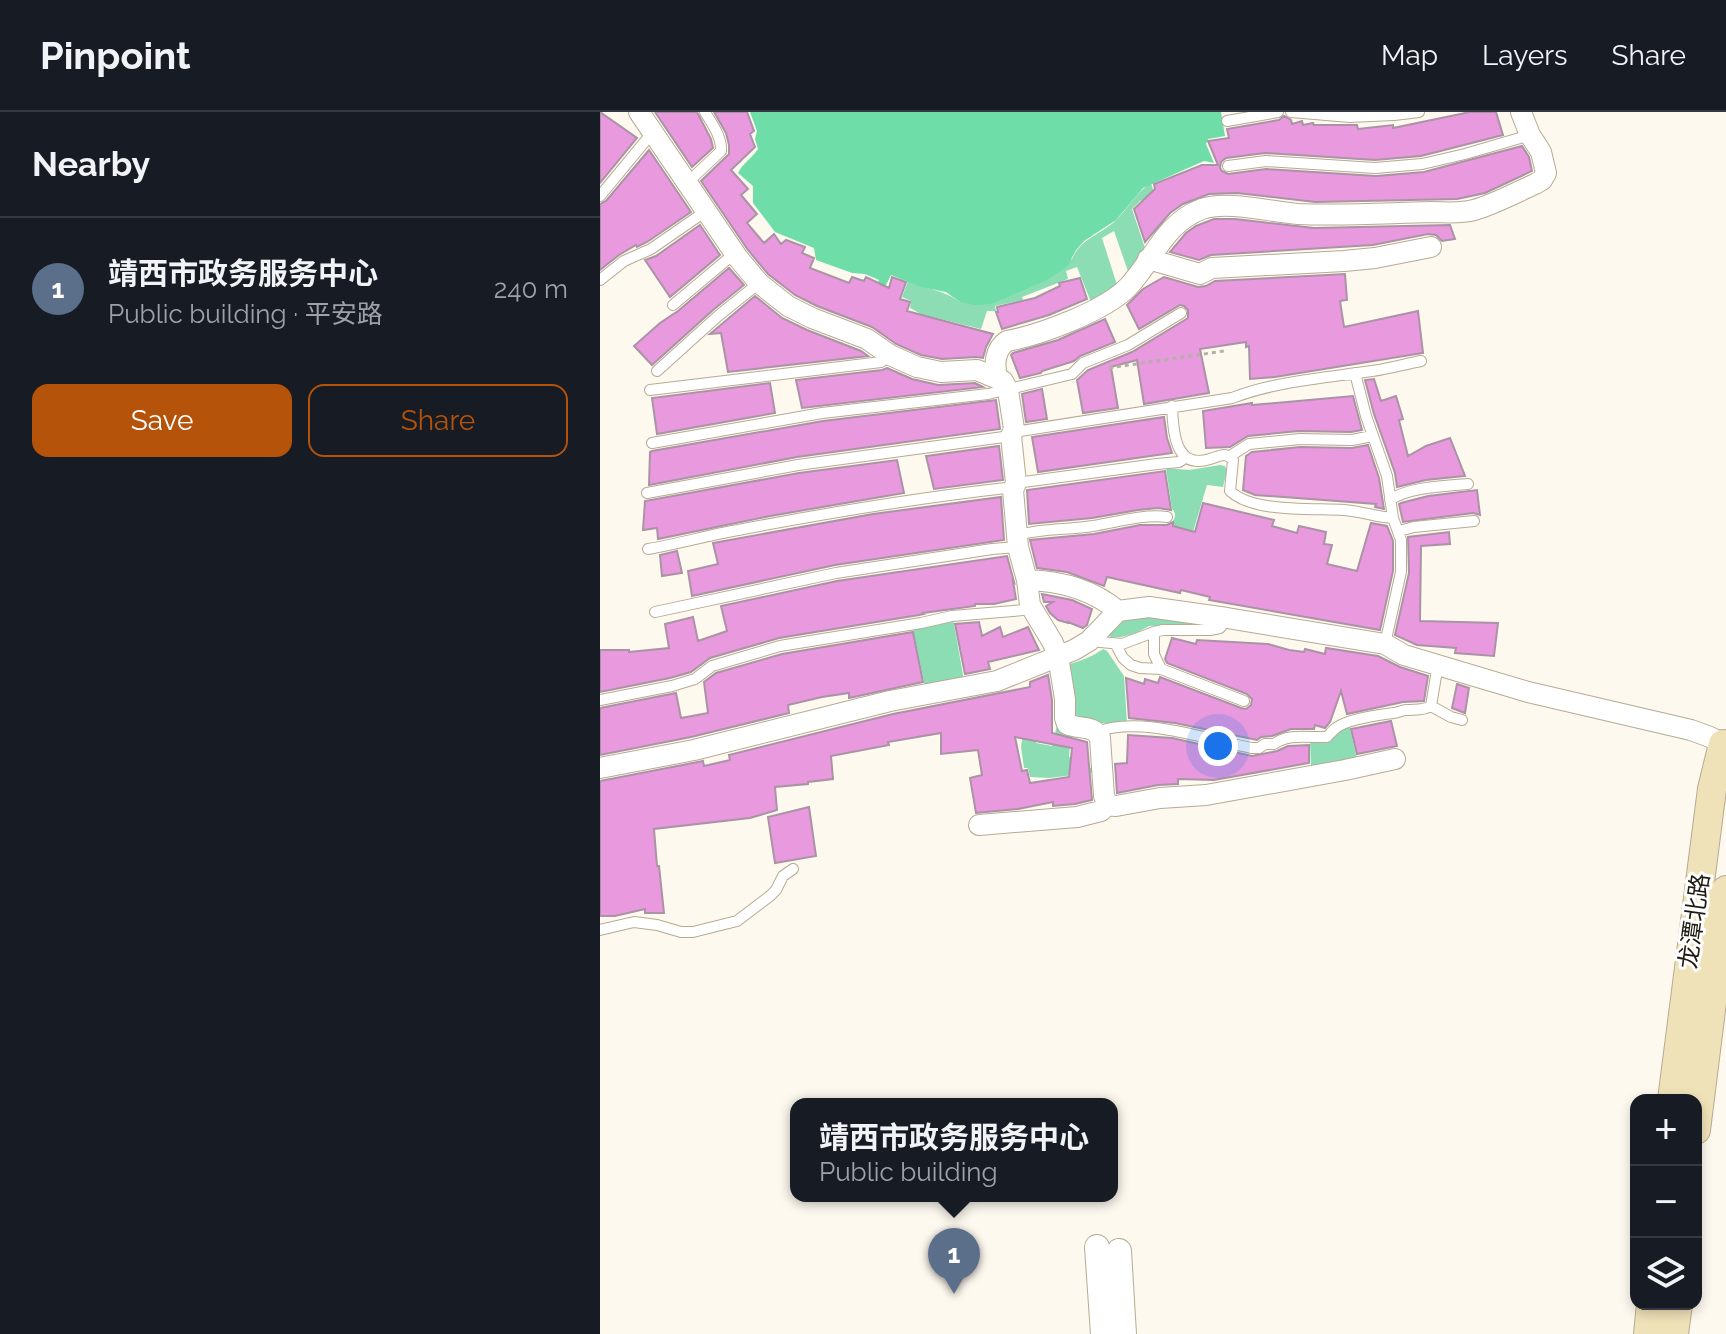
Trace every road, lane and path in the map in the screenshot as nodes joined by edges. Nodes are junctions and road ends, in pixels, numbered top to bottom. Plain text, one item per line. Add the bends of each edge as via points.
1 (639, 112) edge
2 (705, 112) edge
3 (1278, 112) edge
4 (1291, 112) edge
5 (1419, 112) edge
6 (1521, 112) edge
7 (1227, 121) dead end
8 (652, 133) junction
9 (1530, 135) junction
10 (1228, 166) dead end
11 (687, 183) junction
12 (600, 196) edge
13 (706, 211) junction
14 (1431, 247) dead end
15 (735, 253) junction
16 (1148, 259) junction
17 (600, 280) edge
18 (759, 283) junction
19 (673, 305) dead end
20 (1181, 313) dead end
21 (1224, 351) dead end
22 (890, 355) junction
23 (1421, 361) dead end
24 (657, 371) dead end
25 (1076, 371) junction
26 (1355, 373) junction
27 (1002, 384) junction
28 (650, 390) dead end
29 (1172, 406) junction
30 (1012, 434) junction
31 (1372, 436) junction
32 (652, 443) dead end
33 (1230, 456) junction
34 (1186, 457) junction
35 (1468, 484) dead end
36 (1015, 486) junction
37 (647, 493) dead end
38 (1390, 500) junction
39 (1167, 517) dead end
40 (1393, 518) junction
41 (1474, 521) dead end
42 (1399, 531) junction
43 (1018, 541) junction
44 (648, 549) dead end
45 (1027, 580) junction
46 (1030, 605) junction
47 (1118, 611) junction
48 (655, 612) dead end
49 (1227, 618) junction
50 (1154, 632) junction
51 (1089, 641) junction
52 (1385, 644) junction
53 (1116, 645) junction
54 (1058, 656) junction
55 (1438, 664) junction
56 (1161, 669) junction
57 (600, 700) edge
58 (1244, 701) dead end
59 (1431, 706) junction
60 (1462, 720) dead end
61 (1097, 732) junction
62 (1725, 744) edge
63 (1395, 759) dead end
64 (600, 768) edge
65 (1108, 805) junction
66 (979, 825) dead end
67 (793, 869) dead end
68 (1726, 890) edge
69 (600, 930) edge
70 (1673, 1094) edge
71 (1700, 1094) edge
72 (1650, 1310) edge
73 (1677, 1310) edge
74 (1103, 1334) edge
75 (1124, 1334) edge
76 (1648, 1334) edge
77 (1674, 1334) edge

1 - 8 street
2 - 11 lane via 720,138 721,151
3 - 7 lane
4 - 5 lane via 1350,117
6 - 9 street
8 - 11 street
8 - 12 lane
9 - 10 lane via 1403,166 1266,161
9 - 16 street via 1544,163 1542,180 1474,210 1349,215 1219,206 1179,223
11 - 13 street
13 - 15 street
13 - 17 lane
14 - 16 street via 1375,258 1212,268 1200,274
15 - 18 street
15 - 19 lane
16 - 27 street via 1127,289 1097,308 1001,345 995,366
18 - 22 street via 799,312 867,339
18 - 24 lane
20 - 25 lane
21 - 25 path
22 - 27 street via 931,371 977,370
22 - 28 lane via 881,362
23 - 26 lane
25 - 27 lane
26 - 29 lane
26 - 31 lane
27 - 30 street
27 - 32 lane via 988,394 822,413
29 - 30 lane
29 - 34 lane via 1176,441
30 - 36 street
30 - 37 lane
31 - 33 lane via 1249,444
31 - 38 lane
33 - 34 lane via 1205,461
33 - 40 lane via 1230,491 1243,500 1281,509 1348,510
34 - 36 lane
35 - 38 lane via 1422,489
36 - 43 street
36 - 44 lane via 928,496
38 - 40 lane
39 - 43 lane via 1046,529
40 - 42 lane
41 - 42 lane
42 - 52 lane via 1401,572
43 - 45 street
43 - 48 lane
45 - 46 street
45 - 47 street via 1086,590
46 - 54 street
46 - 57 lane via 780,646 712,666 695,679 672,686
47 - 49 street via 1149,607
47 - 51 street
49 - 50 lane via 1220,628 1210,630
49 - 52 street
50 - 53 lane
50 - 56 lane via 1154,654
51 - 53 lane
51 - 54 street
52 - 55 street
53 - 56 lane via 1131,665
54 - 61 street via 1067,724
54 - 64 street via 997,681
55 - 59 lane
55 - 62 street via 1528,692 1691,730
56 - 58 lane
59 - 60 lane
59 - 61 lane via 1369,717 1339,726 1327,737 1291,737 1257,748 1149,726
61 - 65 street
62 - 70 main road, 龙潭北路 via 1712,789
63 - 65 street via 1206,795
65 - 66 street via 1077,817
67 - 69 lane via 770,896 737,921 693,932 634,922
68 - 71 main road, 龙潭北路
72 - 76 main road
73 - 77 main road
74 - 75 street via 1108,1249

